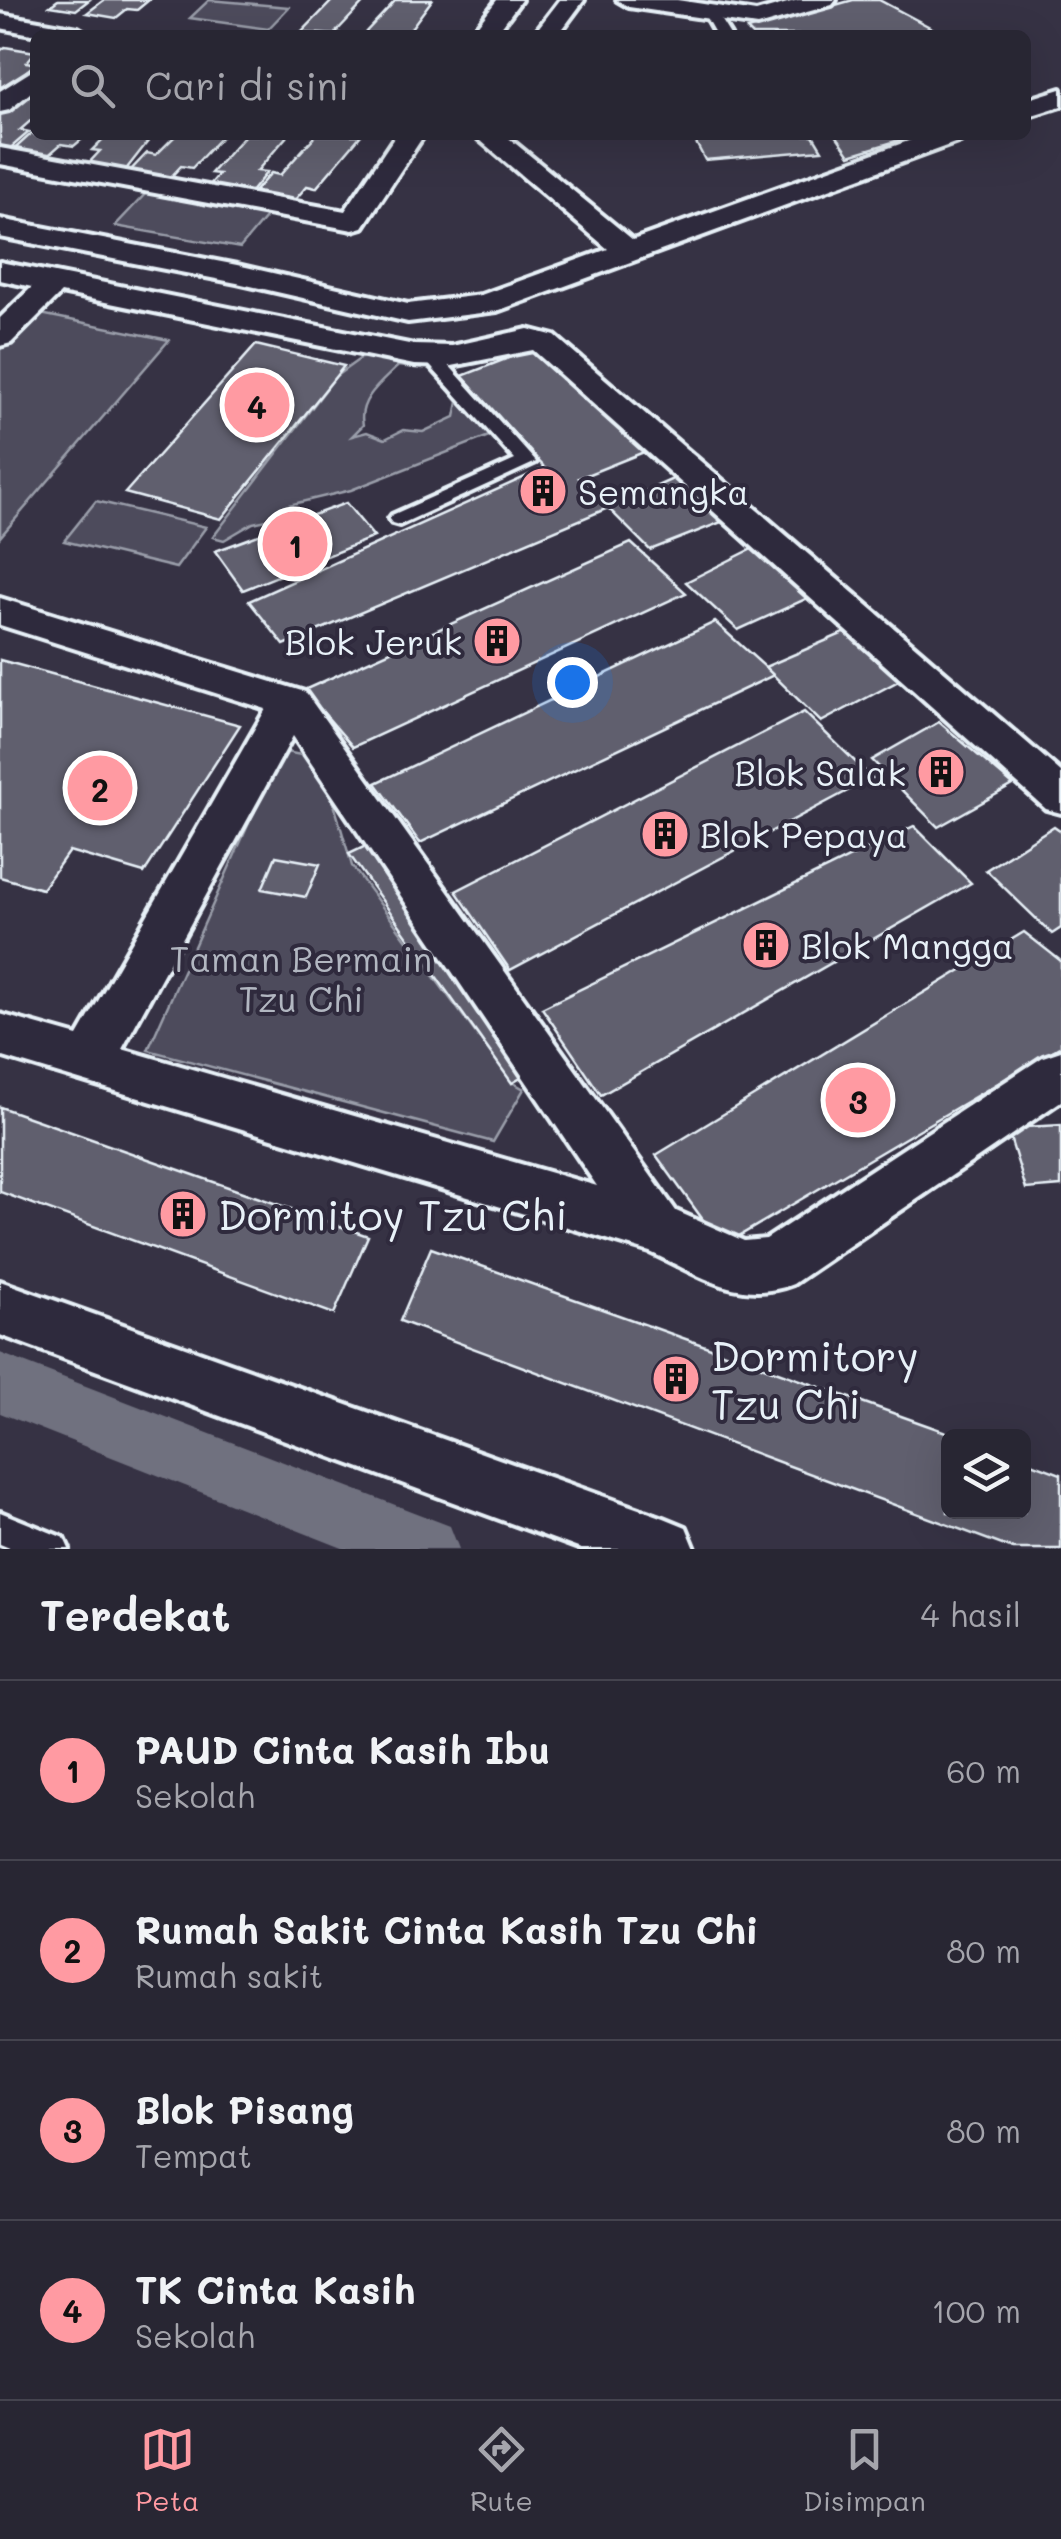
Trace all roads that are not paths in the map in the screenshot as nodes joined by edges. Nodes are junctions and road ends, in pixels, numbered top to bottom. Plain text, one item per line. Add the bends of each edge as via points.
1 (508, 0) edge
2 (572, 0) edge
3 (629, 0) edge
4 (824, 0) edge
5 (0, 21) edge
6 (717, 24) edge
7 (50, 30) edge
8 (486, 30) edge
9 (549, 30) edge
10 (30, 81) edge
11 (1061, 96) edge
12 (0, 104) edge
13 (1031, 107) edge
14 (407, 140) edge
15 (494, 140) edge
16 (936, 140) edge
17 (0, 156) edge
18 (0, 228) edge
19 (628, 251) junction
20 (0, 272) edge
21 (54, 282) junction
22 (0, 336) edge
23 (430, 356) junction
24 (398, 519) dead end
25 (0, 611) edge
26 (291, 702) junction
27 (1061, 797) edge
28 (0, 1035) edge
29 (88, 1064) junction
30 (1061, 1073) edge
31 (656, 1229) junction
32 (0, 1308) edge
33 (0, 1528) edge
34 (52, 1549) edge
35 (664, 1549) edge

1 - 8 street
2 - 9 street
3 - 6 street
4 - 6 street
5 - 7 street
10 - 12 street
11 - 13 street
14 - 17 street via 353,221
15 - 19 street
16 - 19 street
18 - 19 street via 408,313 486,304
20 - 21 street
21 - 22 street
21 - 23 street
23 - 24 lane via 527,462
23 - 27 street via 521,340 544,343
25 - 26 street
26 - 29 street
26 - 31 street
28 - 29 street
29 - 31 street
30 - 31 street via 765,1268 743,1267
32 - 35 street
33 - 34 lane

